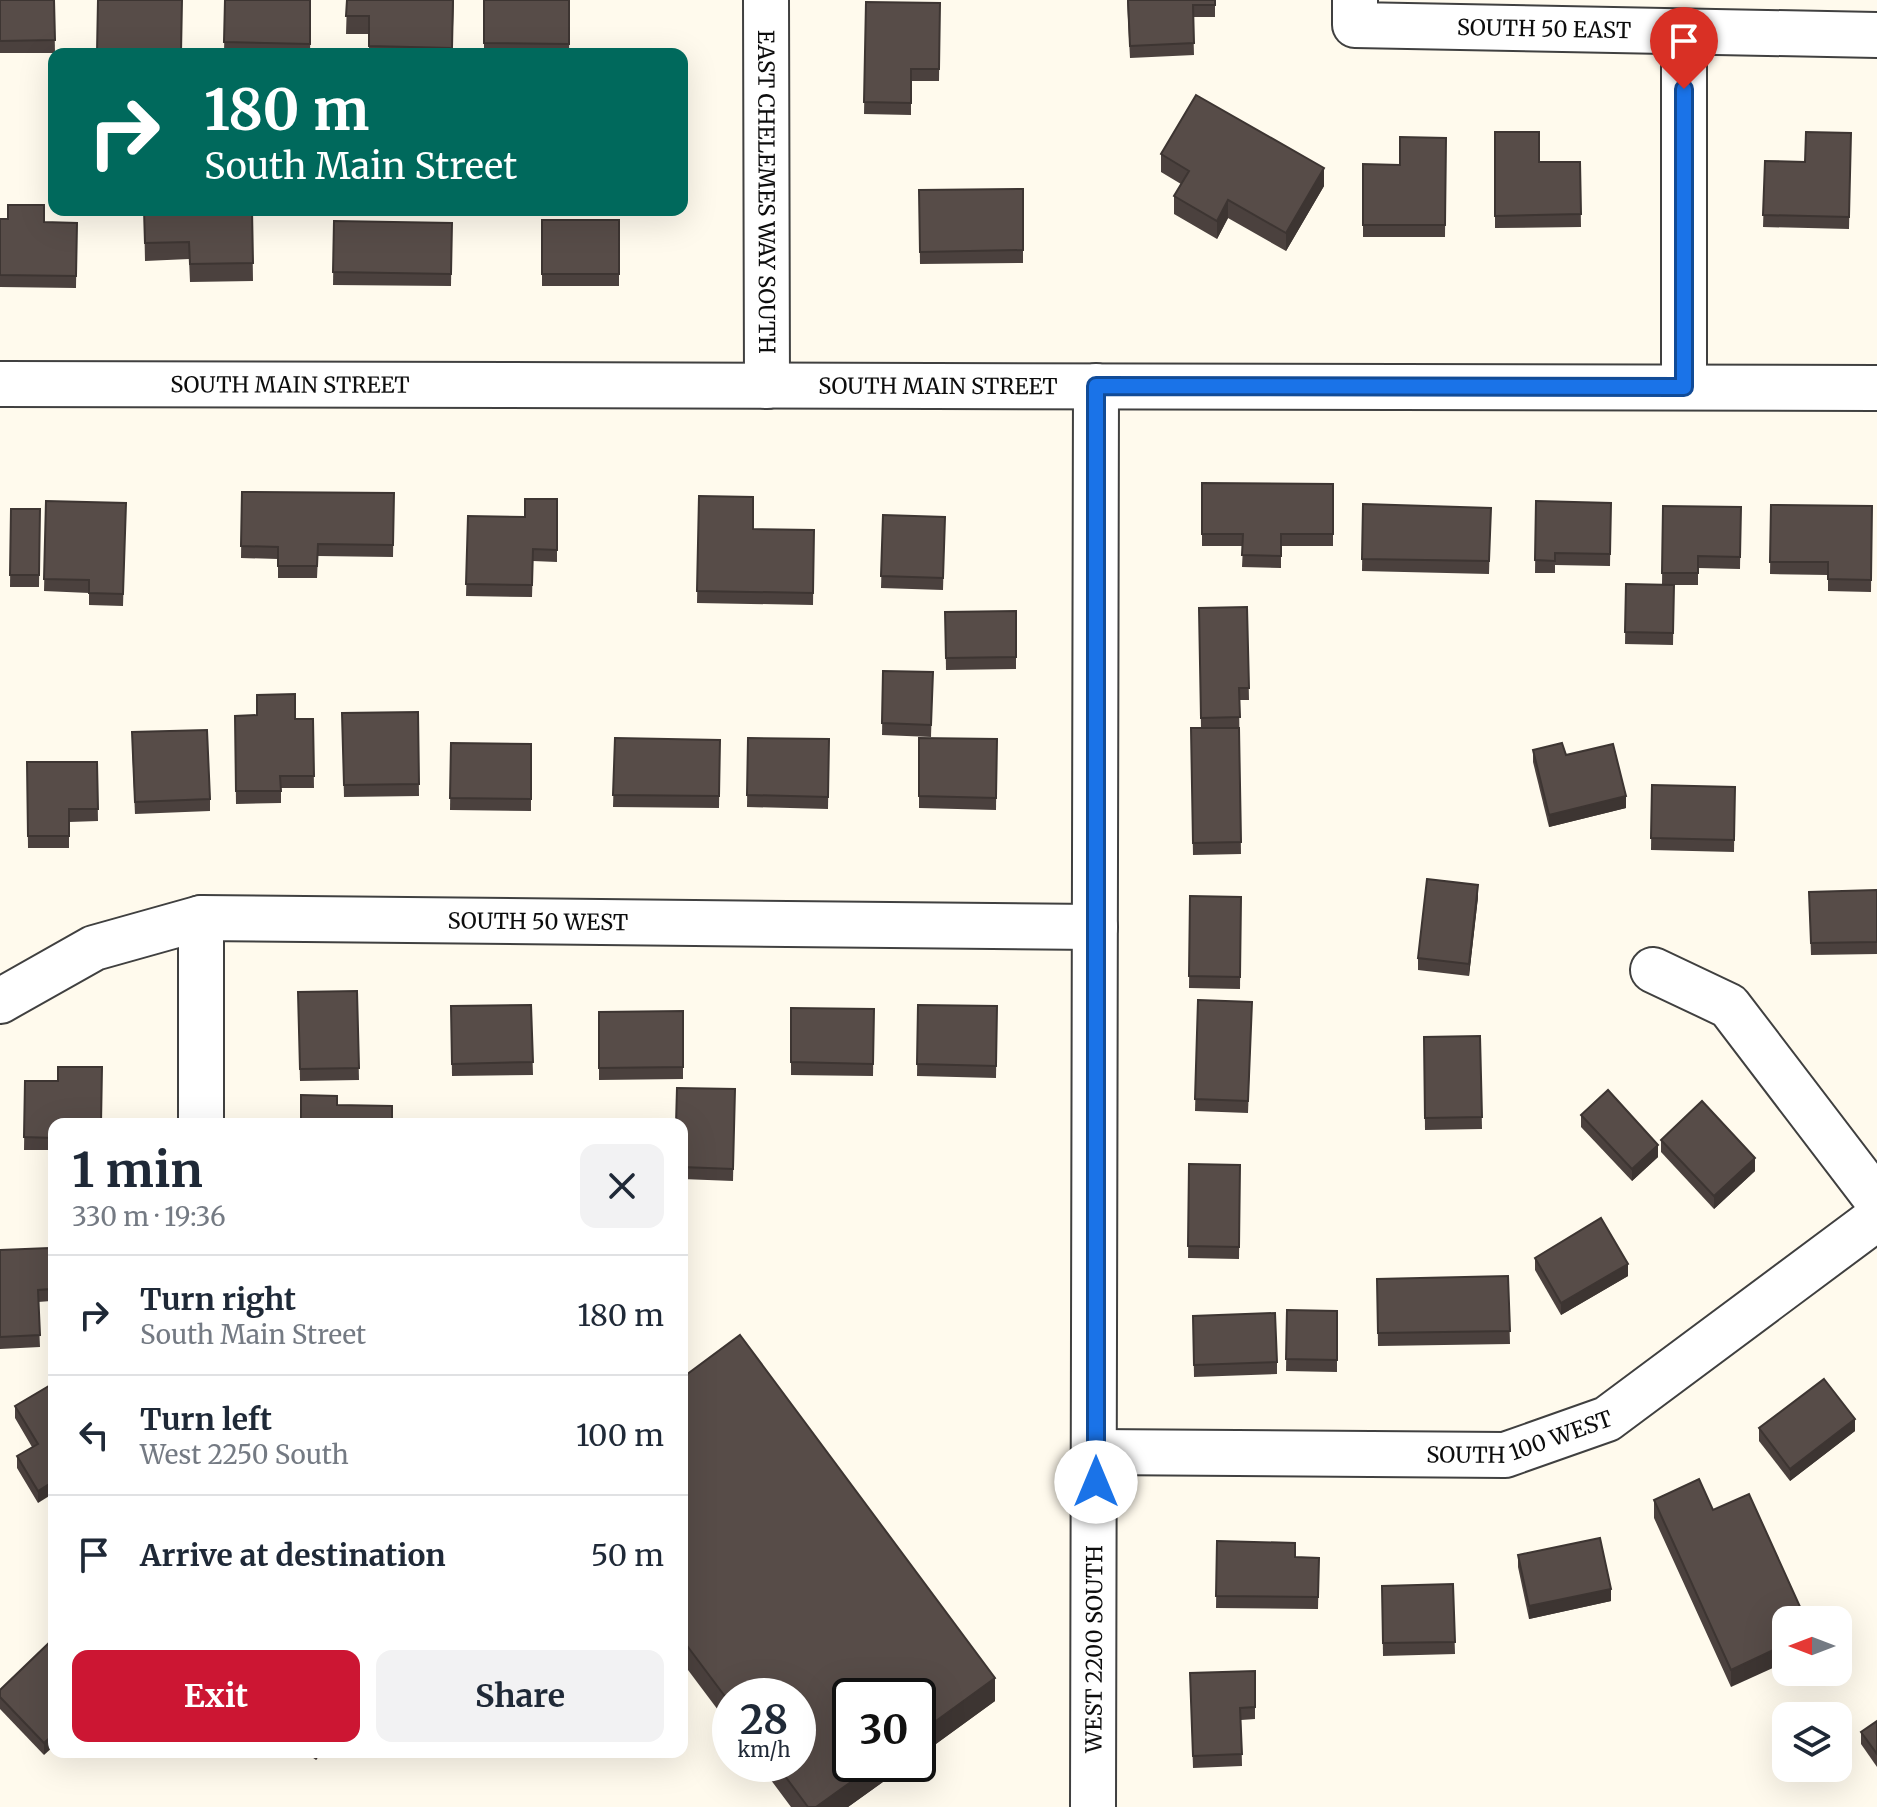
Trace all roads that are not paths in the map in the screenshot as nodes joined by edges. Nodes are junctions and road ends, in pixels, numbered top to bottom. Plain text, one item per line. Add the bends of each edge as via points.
1 (766, 0) edge
2 (1355, 13) edge
3 (1684, 32) junction
4 (1877, 35) edge
5 (0, 384) edge
6 (767, 386) junction
7 (1096, 386) junction
8 (1684, 387) junction
9 (1877, 388) edge
10 (201, 918) junction
11 (1095, 927) junction
12 (1653, 970) dead end
13 (0, 1001) edge
14 (201, 1118) edge
15 (1877, 1200) edge
16 (1877, 1218) edge
17 (1096, 1452) junction
18 (1093, 1807) edge

1 - 6 street, EAST CHELEMES WAY SOUTH
2 - 3 street, SOUTH 50 EAST
3 - 4 street, SOUTH 50 EAST
3 - 8 street
5 - 6 street, SOUTH MAIN STREET
6 - 7 street, SOUTH MAIN STREET
7 - 8 street, SOUTH MAIN STREET
7 - 11 street, WEST 2200 SOUTH
8 - 9 street, SOUTH MAIN STREET
10 - 11 street, SOUTH 50 WEST
10 - 13 street, SOUTH 50 WEST via 94,948
10 - 14 street
11 - 17 street, WEST 2200 SOUTH
12 - 15 street via 1729,1006
16 - 17 street, SOUTH 100 WEST via 1607,1419 1505,1455
17 - 18 street, WEST 2200 SOUTH

